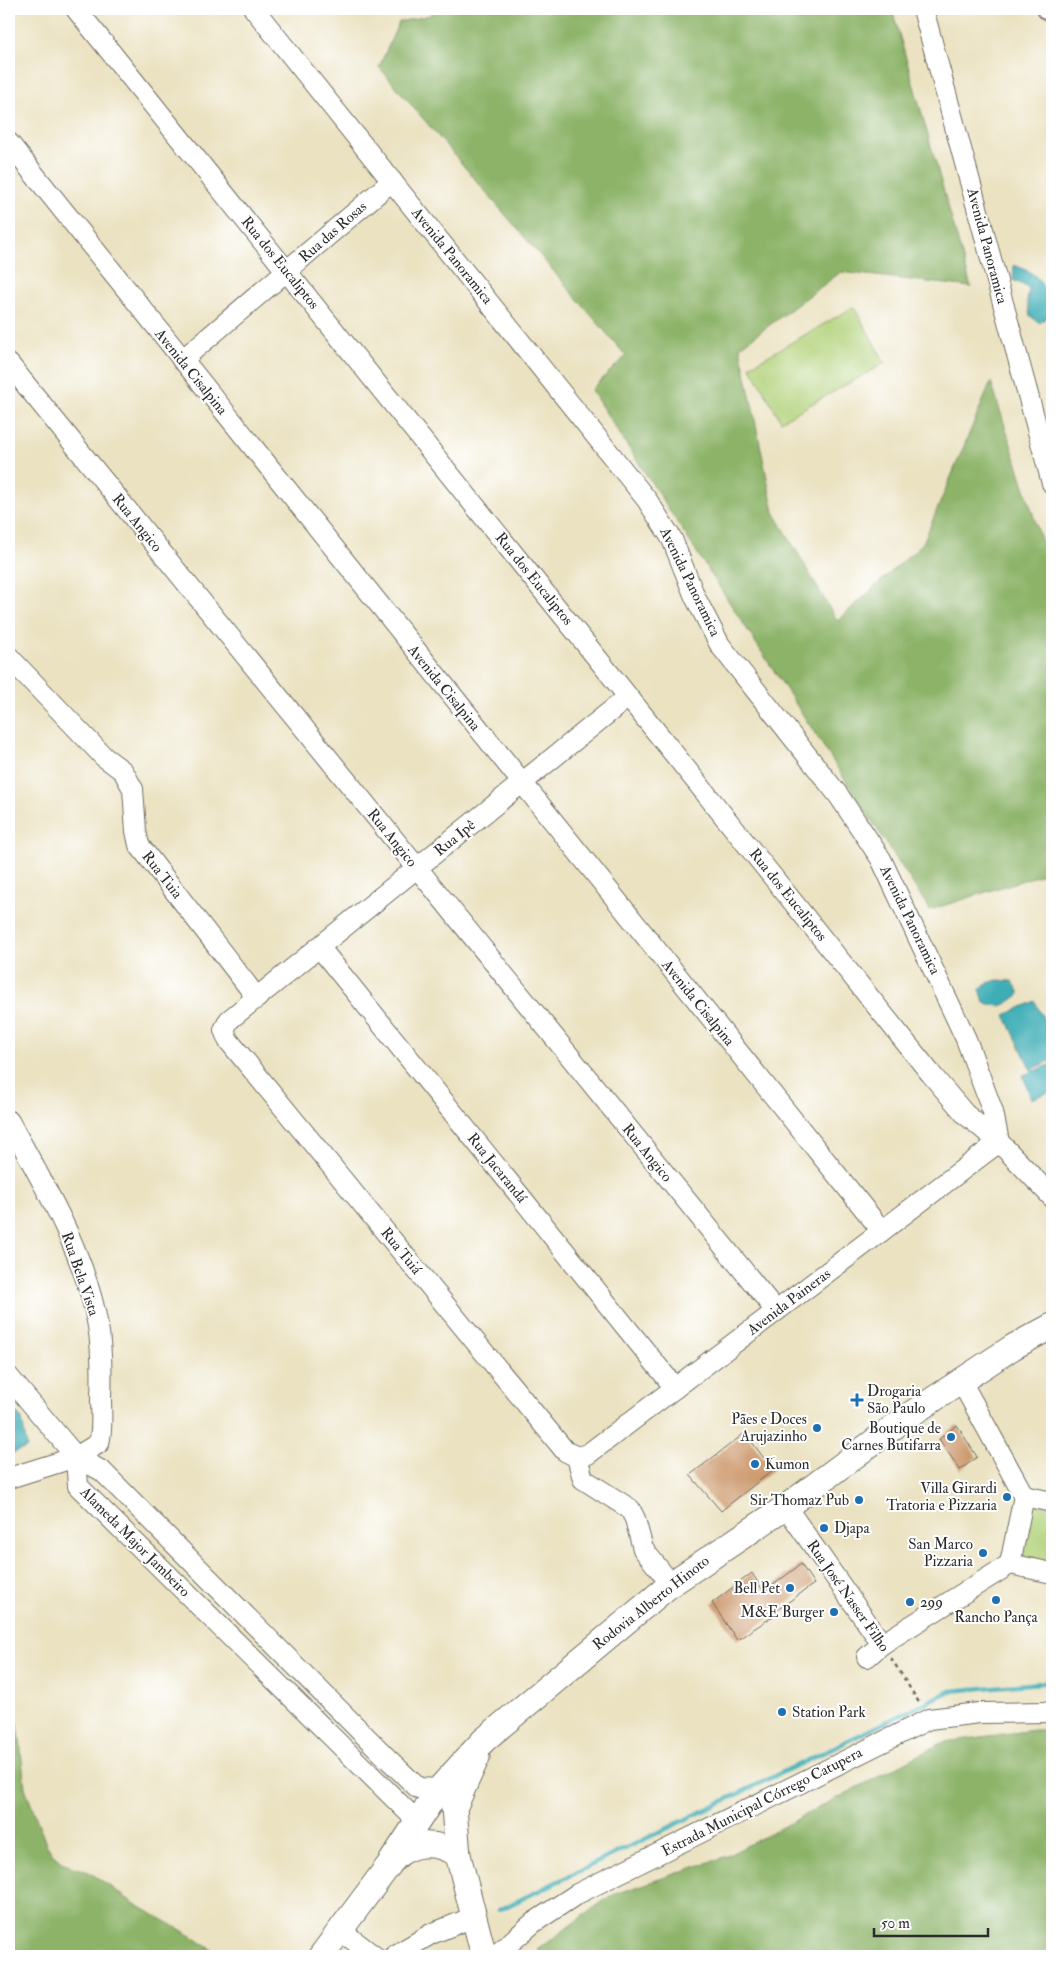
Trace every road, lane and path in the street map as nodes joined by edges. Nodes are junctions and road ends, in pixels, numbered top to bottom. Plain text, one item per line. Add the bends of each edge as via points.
1 (76, 9) edge
2 (254, 9) edge
3 (923, 9) edge
4 (1048, 9) edge
5 (1052, 12) edge
6 (9, 143) edge
7 (392, 181) junction
8 (287, 272) junction
9 (182, 360) junction
10 (9, 364) edge
11 (1052, 483) edge
12 (9, 657) edge
13 (628, 696) junction
14 (521, 784) junction
15 (417, 869) junction
16 (320, 948) junction
17 (257, 998) junction
18 (228, 1040) joint
19 (9, 1121) edge
20 (999, 1142) junction
21 (1052, 1197) edge
22 (882, 1231) junction
23 (776, 1311) junction
24 (1052, 1326) edge
25 (9, 1377) edge
26 (961, 1381) junction
27 (675, 1388) junction
28 (76, 1457) junction
29 (577, 1457) junction
30 (9, 1478) edge
31 (1024, 1496) junction
32 (1052, 1502) edge
33 (786, 1507) junction
34 (1010, 1564) junction
35 (1052, 1573) edge
36 (671, 1584) junction
37 (882, 1644) junction
38 (867, 1657) dead end
39 (1052, 1712) edge
40 (929, 1719) junction
41 (351, 1722) junction
42 (334, 1739) junction
43 (484, 1740) junction
44 (438, 1789) junction
45 (454, 1808) junction
46 (416, 1820) junction
47 (458, 1855) junction
48 (389, 1865) junction
49 (476, 1916) junction
50 (340, 1930) junction
51 (321, 1956) edge
52 (374, 1956) edge
53 (394, 1956) edge
54 (484, 1956) edge
55 (495, 1956) edge

1 - 8 street, Rua dos Eucaliptos
2 - 7 street, Avenida Panoramica
3 - 11 street, Avenida Panoramica
4 - 5 street
6 - 9 street, Avenida Cisalpina
7 - 8 street, Rua das Rosas
7 - 20 street, Avenida Panoramica via 647,500 672,540 720,645 839,796 881,859 966,1039 993,1112
8 - 9 street, Rua das Rosas
8 - 13 street, Rua dos Eucaliptos
9 - 14 street, Avenida Cisalpina
10 - 15 street, Rua Angico
12 - 17 street, Rua Tuia via 104,757 123,771 133,789 139,845
13 - 14 street, Rua Ipê
13 - 20 street, Rua dos Eucaliptos via 931,1074 965,1114
14 - 15 street, Rua Ipê
14 - 22 street, Avenida Cisalpina
15 - 16 street, Rua Ipê
15 - 23 street, Rua Angico
16 - 17 street, Rua Ipê
16 - 27 street, Rua Jacarandá
17 - 18 street, Rua Ipê via 229,1020 224,1030
18 - 29 street, Rua Tuiá via 565,1451
19 - 28 street, Rua Bela Vista via 68,1234 98,1325 102,1364 100,1441
20 - 21 street
20 - 22 street, Avenida Paineras
22 - 23 street, Avenida Paineras
23 - 27 street, Avenida Paineras
24 - 26 main road, Rodovia Alberto Hinoto
25 - 28 street
26 - 31 street
26 - 33 main road, Rodovia Alberto Hinoto
27 - 29 street, Avenida Paineras via 588,1454
28 - 30 street
28 - 41 street, Alameda Major Jambeiro via 102,1471
28 - 42 street, Alameda Major Jambeiro via 78,1486
29 - 36 street via 583,1479 630,1509 639,1542
31 - 32 street
31 - 34 street
33 - 36 main road, Rodovia Alberto Hinoto
33 - 37 street, Rua José Nasser Filho
34 - 35 street
34 - 37 street
36 - 43 main road, Rodovia Alberto Hinoto
37 - 38 street
37 - 40 path, Rua José Nasser Filho
39 - 40 street, Estrada Municipal Córrego Catupera via 979,1713
40 - 55 street, Estrada Municipal Córrego Catupera via 577,1894 533,1923
41 - 42 street
41 - 44 street, Alameda Major Jambeiro via 418,1788
42 - 46 street, Alameda Major Jambeiro
43 - 44 main road, Rodovia Alberto Hinoto
43 - 45 main road
44 - 45 main road
44 - 46 main road, Rodovia Alberto Hinoto
45 - 47 main road
46 - 48 main road, Rodovia Alberto Hinoto
47 - 48 main road via 441,1846 422,1845 403,1851
47 - 49 main road
48 - 50 main road, Rodovia Alberto Hinoto
49 - 53 street via 431,1934
49 - 54 main road
50 - 51 main road, Rodovia Alberto Hinoto
50 - 52 street

